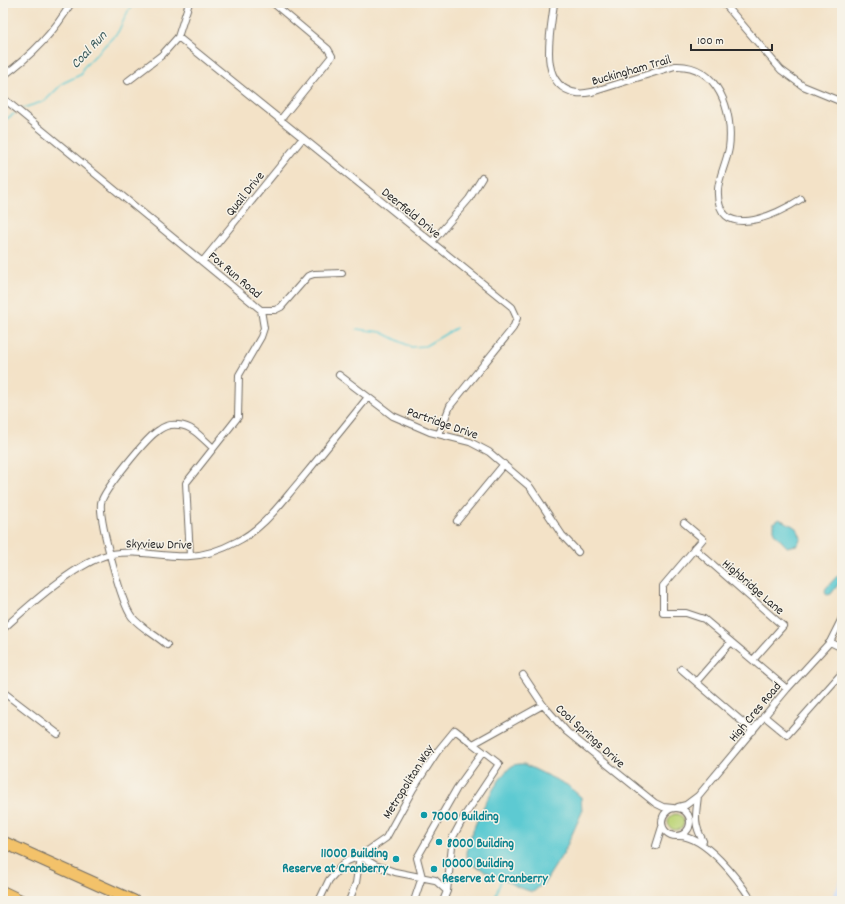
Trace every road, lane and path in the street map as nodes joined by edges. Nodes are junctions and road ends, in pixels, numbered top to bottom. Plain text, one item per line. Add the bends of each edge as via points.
1 (71, 3) edge
2 (189, 3) edge
3 (273, 3) edge
4 (554, 3) edge
5 (724, 3) edge
6 (178, 37) junction
7 (3, 76) edge
8 (128, 81) dead end
9 (3, 98) edge
10 (842, 102) edge
11 (281, 119) junction
12 (302, 139) junction
13 (482, 178) dead end
14 (801, 199) dead end
15 (432, 242) junction
16 (203, 261) junction
17 (342, 273) dead end
18 (261, 310) junction
19 (339, 374) dead end
20 (368, 397) junction
21 (439, 434) junction
22 (214, 448) junction
23 (504, 464) junction
24 (457, 522) dead end
25 (684, 523) dead end
26 (694, 548) junction
27 (578, 552) dead end
28 (111, 554) junction
29 (190, 556) junction
30 (842, 618) edge
31 (3, 629) edge
32 (731, 642) junction
33 (830, 642) junction
34 (167, 645) dead end
35 (842, 648) edge
36 (753, 660) junction
37 (681, 669) dead end
38 (842, 673) edge
39 (523, 675) dead end
40 (696, 682) junction
41 (787, 689) junction
42 (3, 692) edge
43 (543, 705) junction
44 (764, 716) junction
45 (752, 731) junction
46 (58, 734) dead end
47 (473, 744) junction
48 (483, 752) junction
49 (698, 796) junction
50 (655, 803) junction
51 (675, 808) junction
52 (690, 823) junction
53 (662, 825) junction
54 (676, 836) junction
55 (703, 841) junction
56 (3, 842) edge
57 (707, 849) junction
58 (360, 856) junction
59 (422, 877) junction
60 (447, 891) junction
61 (3, 892) edge
62 (22, 901) edge
63 (134, 901) edge
64 (319, 901) edge
65 (349, 901) edge
66 (414, 901) edge
67 (444, 901) edge
68 (752, 901) edge

1 - 7 street via 42,43
2 - 6 street
3 - 11 street via 328,49 332,56
4 - 14 street, Buckingham Trail via 548,56 549,66 557,83 578,94 675,66 698,69 718,87 726,105 730,125 729,148 718,188 723,212 732,220 765,218
5 - 10 street via 781,70 803,86
6 - 8 street via 162,55
6 - 11 street, Deerfield Drive
9 - 16 street, Fox Run Road
11 - 12 street, Deerfield Drive
12 - 15 street, Deerfield Drive
12 - 16 street, Quail Drive
13 - 15 street via 469,199
15 - 21 street, Deerfield Drive via 512,307 517,318 513,328 450,406
16 - 18 street, Fox Run Road
17 - 18 street via 308,276 281,307 275,310
18 - 22 street, Fox Run Road via 264,328 261,337 239,375 238,416
19 - 20 street, Partridge Drive
20 - 21 street, Partridge Drive via 393,416
20 - 29 street, Skyview Drive via 262,524 250,534 227,546
21 - 23 street, Partridge Drive via 470,442
22 - 28 street via 192,429 180,425 165,426 152,436 103,497 101,512
22 - 29 street, Fox Run Road via 186,483
23 - 24 street
23 - 27 street, Partridge Drive via 530,488 562,535
25 - 26 street via 703,539
26 - 32 street via 663,586 663,613 700,617
26 - 36 street, Highbridge Lane via 784,626
28 - 29 street, Skyview Drive via 126,552
28 - 31 street, Skyview Drive via 66,577
28 - 34 street via 127,609 138,623
30 - 33 street, High Cres Road
32 - 36 street
32 - 40 street
33 - 35 street
33 - 41 street, High Cres Road
36 - 41 street
37 - 40 street
38 - 44 street via 787,735
39 - 43 street, Cool Springs Drive
40 - 45 street
41 - 44 street, High Cres Road
42 - 46 street
43 - 47 street
43 - 50 street, Cool Springs Drive via 567,732
44 - 45 street, High Cres Road
45 - 49 street, High Cres Road
47 - 48 street, Metropolitan Way
47 - 58 street, Metropolitan Way via 455,730 413,789 386,838
48 - 59 street via 457,788 417,858
48 - 60 street, Metropolitan Way via 498,764 454,837
49 - 51 street, High Cres Road via 686,805
49 - 55 street via 696,825
50 - 51 street, Cool Springs Drive
50 - 53 street
51 - 52 street via 686,811
51 - 53 street via 664,813
52 - 54 street via 686,832
52 - 55 street via 694,832
53 - 54 street via 666,833
53 - 54 street via 656,846
54 - 57 street via 689,837
55 - 57 street
56 - 63 highway
57 - 68 street via 740,881
58 - 59 street via 395,872
58 - 64 street, Metropolitan Way via 345,862 330,880
58 - 65 street via 356,883
59 - 60 street via 435,880
59 - 66 street
60 - 67 street, Metropolitan Way
61 - 62 highway

